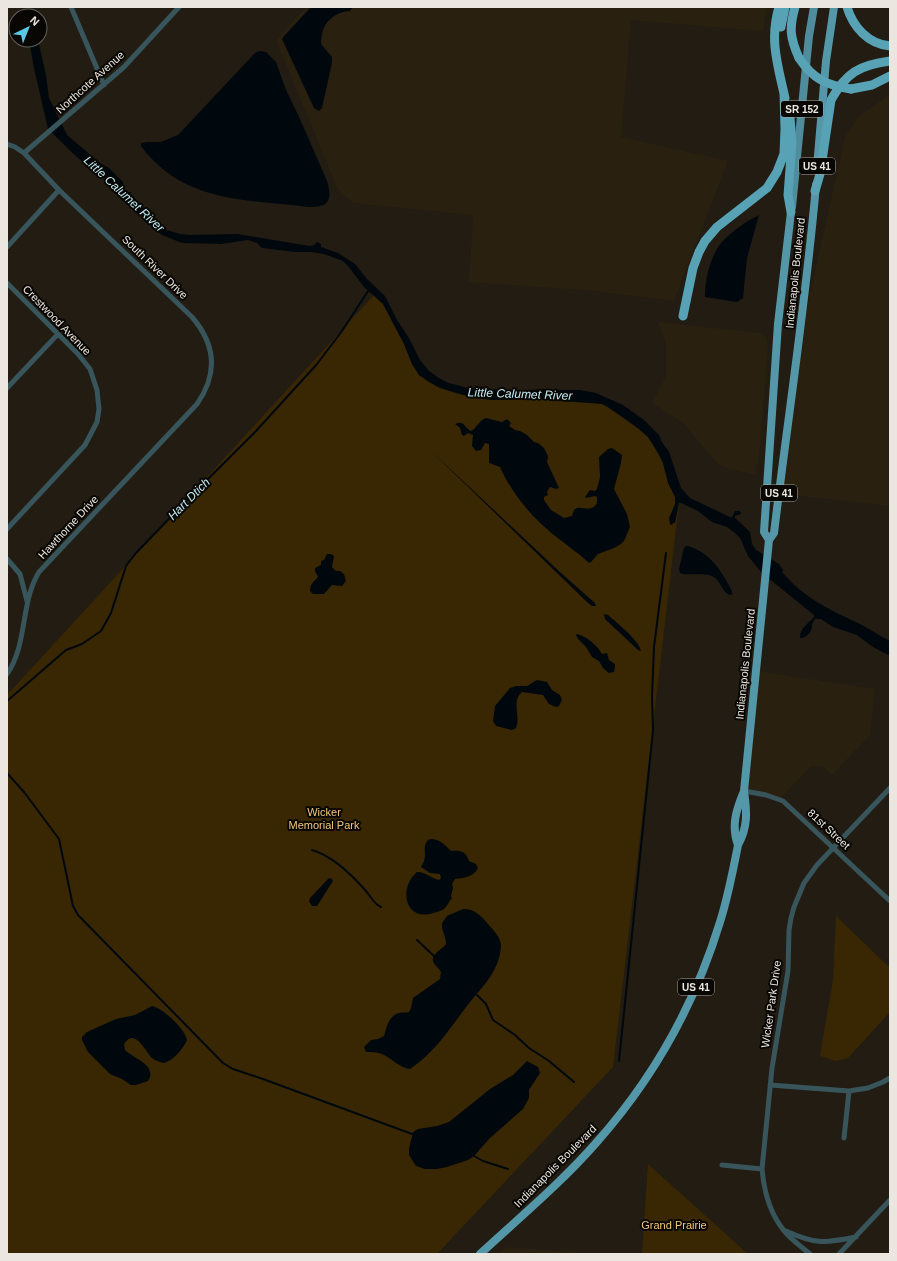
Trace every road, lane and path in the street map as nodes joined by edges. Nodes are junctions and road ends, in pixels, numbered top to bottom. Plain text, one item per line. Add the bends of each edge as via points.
1 (71, 7) edge
2 (180, 7) edge
3 (779, 7) edge
4 (786, 7) edge
5 (795, 7) edge
6 (814, 7) edge
7 (834, 7) edge
8 (847, 7) edge
9 (890, 46) edge
10 (890, 61) edge
11 (779, 68) junction
12 (890, 76) edge
13 (104, 85) junction
14 (784, 93) junction
15 (7, 144) edge
16 (24, 154) junction
17 (59, 190) junction
18 (815, 191) junction
19 (791, 212) junction
20 (7, 247) edge
21 (7, 283) edge
22 (683, 316) dead end
23 (58, 334) junction
24 (7, 388) edge
25 (186, 417) joint
26 (7, 529) edge
27 (769, 540) junction
28 (7, 559) edge
29 (27, 602) junction
30 (7, 674) edge
31 (889, 791) edge
32 (744, 792) junction
33 (834, 847) junction
34 (890, 901) edge
35 (890, 1078) edge
36 (770, 1085) junction
37 (849, 1092) junction
38 (844, 1138) dead end
39 (722, 1165) dead end
40 (762, 1169) junction
41 (890, 1200) edge
42 (784, 1230) junction
43 (856, 1237) junction
44 (480, 1254) edge
45 (810, 1254) edge
46 (839, 1254) edge

1 - 13 street
2 - 13 street, Northcote Avenue
3 - 11 highway, US 41 via 774,36
4 - 11 highway via 780,30
5 - 12 highway, bridge via 790,28 791,37 798,58 809,72 822,81 851,89 872,85
6 - 19 main road, Indianapolis Boulevard / SR 152
7 - 18 highway, Indianapolis Boulevard / US 41 via 826,61
8 - 9 highway via 852,21 862,34 884,46
10 - 18 highway via 857,70 843,81 836,91 831,100
11 - 14 highway, US 41
13 - 16 street, Northcote Avenue
14 - 19 highway, US 41 via 792,132 788,195
14 - 22 highway via 784,154 778,172 767,188 717,227 705,241 693,268
15 - 16 street
16 - 17 street, South River Drive
17 - 20 street
17 - 25 street, South River Drive via 192,316 206,335 211,353 208,385
18 - 27 highway, Indianapolis Boulevard / US 41 via 794,382 774,533
19 - 27 highway, Indianapolis Boulevard / US 41 via 778,324 764,532
21 - 23 street, Crestwood Avenue
23 - 24 street
23 - 26 street, Crestwood Avenue via 90,369 97,390 99,408 96,422 91,435 77,455
25 - 29 street, Hawthorne Drive via 39,572
27 - 32 highway, Indianapolis Boulevard / US 41
28 - 29 street via 20,574
29 - 30 street, Hawthorne Drive via 25,623 16,658
31 - 33 street, Wicker Park Drive
32 - 33 street, 81st Street via 766,795 783,801
32 - 44 highway, Indianapolis Boulevard / US 41 via 736,808 734,834 738,846 722,915 707,961 672,1038 643,1084 582,1158
33 - 34 street, 81st Street
33 - 36 street, Wicker Park Drive via 810,874 794,907 789,930 788,971
35 - 37 street via 868,1088
36 - 37 street
36 - 40 street, Wicker Park Drive
37 - 38 street
39 - 40 street
40 - 42 street, Wicker Park Drive via 768,1202
41 - 43 street
42 - 43 street via 814,1242 831,1242
42 - 45 street, Wicker Park Drive
43 - 46 street

